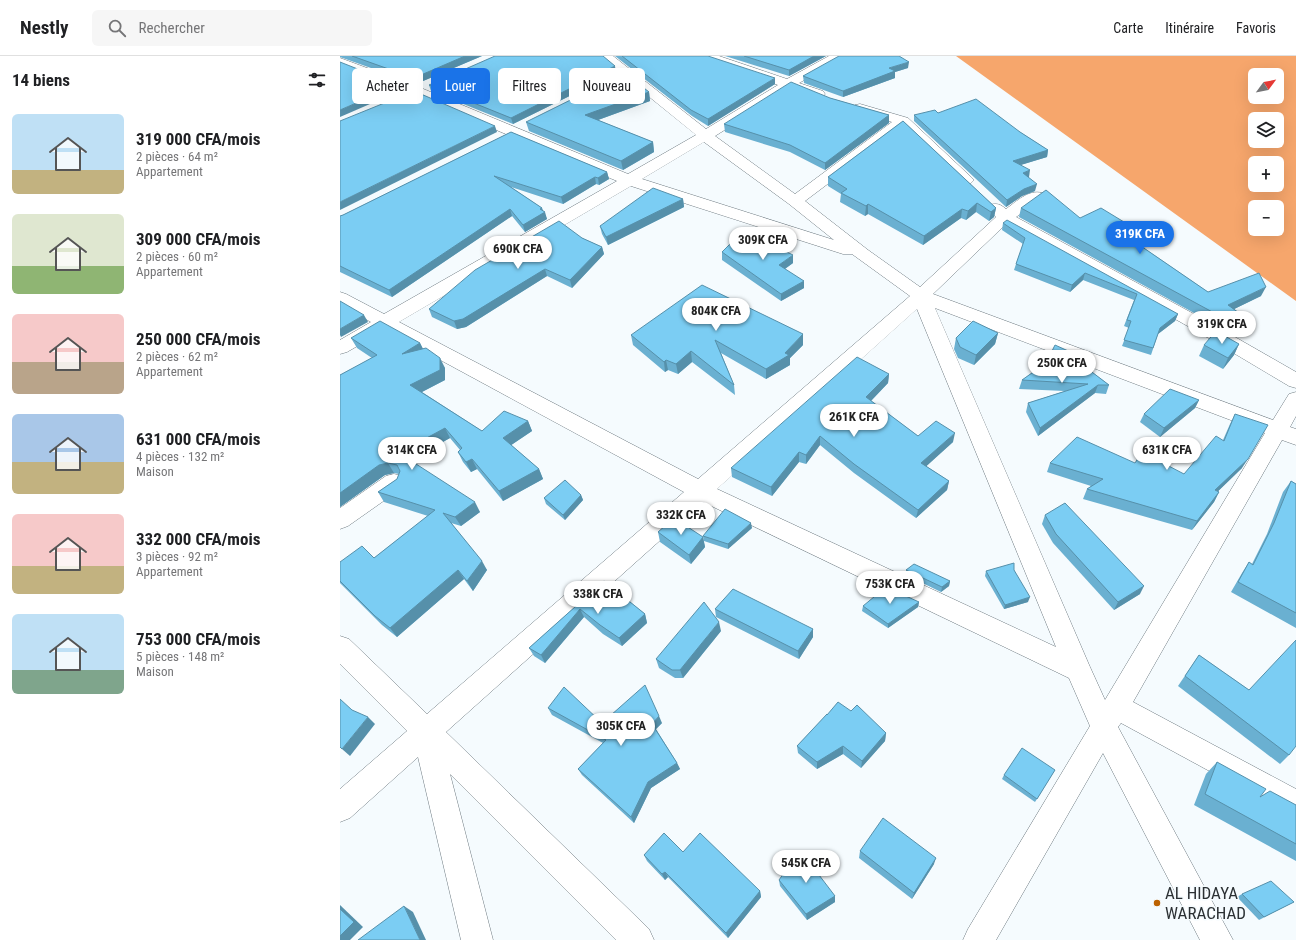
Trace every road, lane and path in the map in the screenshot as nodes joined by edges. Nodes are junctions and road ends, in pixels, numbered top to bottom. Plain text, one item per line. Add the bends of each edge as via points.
1 (605, 56) edge
2 (707, 56) edge
3 (838, 56) edge
4 (340, 62) edge
5 (359, 68) edge
6 (790, 83) junction
7 (423, 88) edge
8 (829, 98) edge
9 (850, 105) edge
10 (903, 120) junction
11 (528, 124) edge
12 (514, 131) junction
13 (705, 136) junction
14 (500, 138) edge
15 (629, 180) junction
16 (976, 190) edge
17 (1036, 196) edge
18 (795, 201) junction
19 (988, 201) edge
20 (1005, 217) junction
21 (862, 254) junction
22 (921, 296) junction
23 (340, 298) edge
24 (384, 322) junction
25 (340, 348) edge
26 (1296, 381) edge
27 (1296, 399) edge
28 (1287, 434) edge
29 (394, 482) edge
30 (701, 491) junction
31 (340, 520) edge
32 (340, 647) edge
33 (1078, 670) junction
34 (1110, 717) junction
35 (426, 732) junction
36 (1296, 804) edge
37 (340, 808) edge
38 (477, 940) edge
39 (638, 940) edge
40 (979, 940) edge
41 (1217, 940) edge

1 - 13 street via 620,78
2 - 6 street
3 - 6 street
4 - 5 street
6 - 8 street
6 - 13 street
7 - 12 street
9 - 10 street
10 - 16 street
10 - 18 street
11 - 12 street
12 - 14 street
12 - 15 street
13 - 15 street
13 - 18 street
15 - 21 street
15 - 24 street
17 - 20 street
18 - 21 street
19 - 20 street
20 - 22 street
20 - 26 street
21 - 22 street
22 - 28 street
22 - 30 street
22 - 33 street
23 - 24 street
24 - 25 street
24 - 30 street
27 - 28 street
28 - 34 street
29 - 31 street
30 - 33 street
30 - 35 street
32 - 35 street
33 - 34 street
34 - 36 street
34 - 40 street
34 - 41 street
35 - 37 street
35 - 38 street
35 - 39 street

